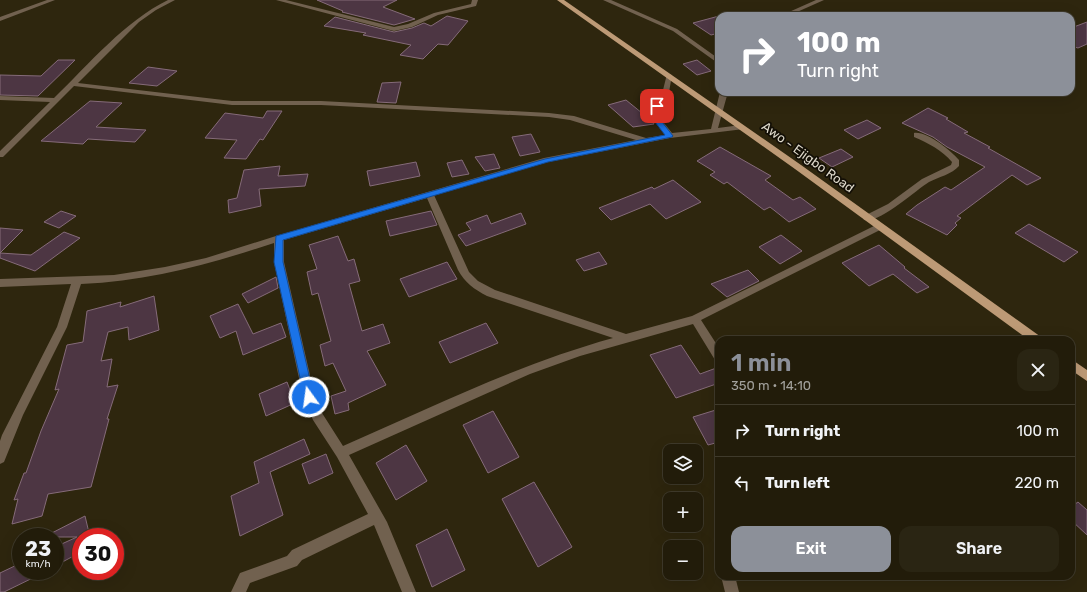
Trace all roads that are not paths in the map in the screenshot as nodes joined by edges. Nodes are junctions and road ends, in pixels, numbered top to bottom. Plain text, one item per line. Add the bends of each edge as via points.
1 (52, 0) edge
2 (172, 0) edge
3 (278, 0) edge
4 (309, 0) edge
5 (475, 0) edge
6 (560, 0) edge
7 (606, 0) edge
8 (821, 0) edge
9 (164, 2) edge
10 (301, 5) junction
11 (792, 12) edge
12 (0, 19) edge
13 (715, 59) edge
14 (669, 75) junction
15 (73, 84) junction
16 (723, 96) edge
17 (0, 98) edge
18 (57, 100) junction
19 (718, 111) junction
20 (741, 126) junction
21 (714, 130) junction
22 (670, 136) junction
23 (916, 136) dead end
24 (646, 141) junction
25 (0, 155) edge
26 (430, 195) junction
27 (868, 218) junction
28 (879, 227) junction
29 (279, 238) junction
30 (77, 281) junction
31 (0, 283) edge
32 (694, 319) junction
33 (1031, 336) edge
34 (625, 338) junction
35 (715, 351) edge
36 (1075, 367) edge
37 (1087, 376) edge
38 (341, 453) junction
39 (0, 458) edge
40 (377, 517) junction
41 (729, 580) edge
42 (238, 592) edge
43 (409, 592) edge
44 (732, 592) edge

1 - 12 street
2 - 9 street
3 - 10 street
4 - 10 street
5 - 10 street via 474,5 438,14 399,29
6 - 14 main road, Awo - Ejigbo Road
7 - 13 street via 675,30
8 - 11 street
9 - 15 street via 138,21
14 - 19 main road, Awo - Ejigbo Road
14 - 22 street via 664,98 657,106 656,118
15 - 18 street
15 - 24 street via 232,103 321,103 549,115 571,118
16 - 19 street
17 - 18 street
18 - 25 street
19 - 20 main road, Awo - Ejigbo Road
19 - 21 street
20 - 21 street
20 - 27 main road, Awo - Ejigbo Road
21 - 22 street
22 - 24 street
23 - 27 street via 942,148 956,162 955,166 925,181 891,206
24 - 26 street via 547,160
26 - 29 street
26 - 34 street via 467,278 476,286
27 - 28 main road, Awo - Ejigbo Road
28 - 32 street
28 - 33 main road, Awo - Ejigbo Road
29 - 30 street via 207,261 165,271 114,279
29 - 38 street via 279,262 309,397 317,416
30 - 31 street
30 - 39 street via 60,333
32 - 34 street
32 - 35 street
34 - 38 street via 526,371
36 - 37 main road
38 - 40 street
40 - 42 street via 297,555 292,561 245,578
40 - 43 street
41 - 44 street

